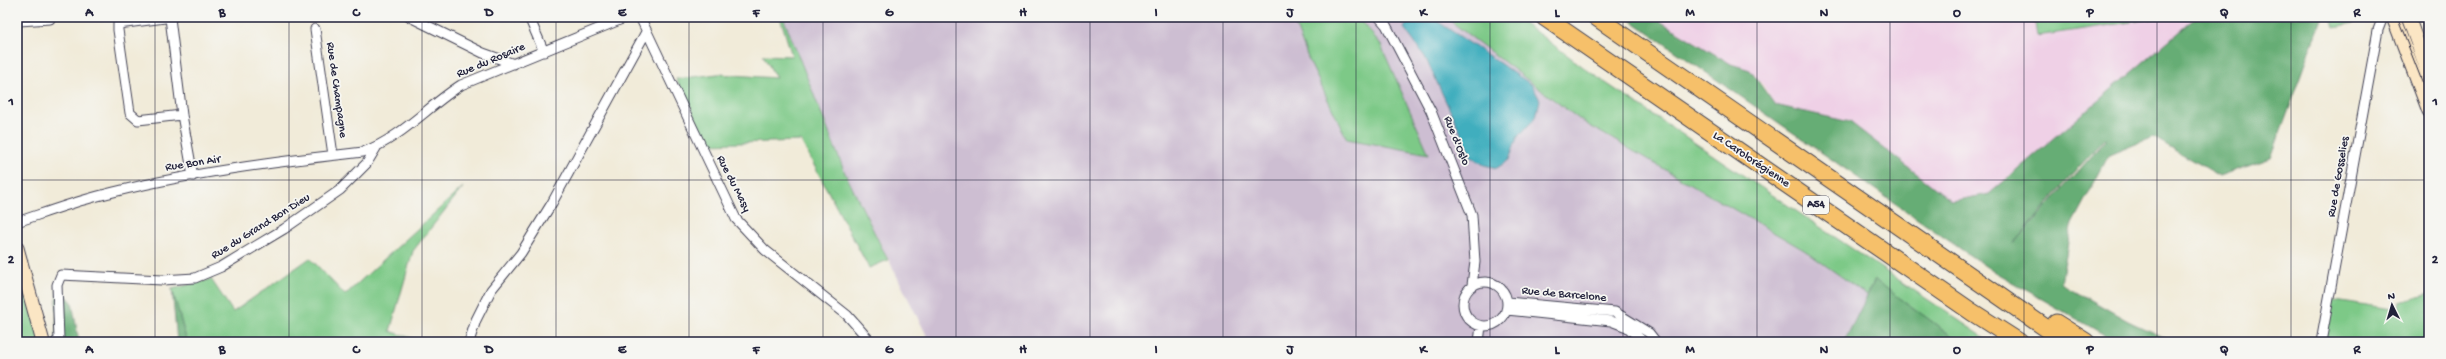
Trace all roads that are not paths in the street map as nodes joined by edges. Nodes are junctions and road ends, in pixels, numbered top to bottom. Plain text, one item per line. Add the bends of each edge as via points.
1 (173, 17) edge
2 (410, 17) edge
3 (529, 17) edge
4 (627, 17) edge
5 (640, 17) edge
6 (1379, 17) edge
7 (1544, 17) edge
8 (1596, 17) edge
9 (2382, 17) edge
10 (2393, 17) edge
11 (2408, 17) edge
12 (34, 18) edge
13 (170, 18) edge
14 (50, 19) dead end
15 (19, 21) dead end
16 (117, 21) edge
17 (315, 29) dead end
18 (646, 32) junction
19 (544, 52) junction
20 (514, 64) junction
21 (2429, 75) edge
22 (2429, 112) edge
23 (182, 115) junction
24 (376, 148) junction
25 (333, 156) junction
26 (193, 176) junction
27 (17, 222) edge
28 (17, 248) edge
29 (1472, 285) junction
30 (1507, 306) junction
31 (2019, 310) junction
32 (1972, 312) junction
33 (1481, 326) junction
34 (43, 342) edge
35 (56, 342) edge
36 (468, 342) edge
37 (871, 342) edge
38 (1479, 342) edge
39 (1644, 342) edge
40 (1656, 342) edge
41 (1998, 342) edge
42 (2019, 342) edge
43 (2066, 342) edge
44 (2086, 342) edge
45 (2322, 342) edge

1 - 13 street
2 - 20 street via 483,53
3 - 19 street
4 - 19 street, Rue du Rosaire
5 - 18 street, Rue du Masy
6 - 29 street, Rue d'Oslo via 1386,25 1430,111 1472,215 1475,262
7 - 32 highway, La Carolorégienne / A54
8 - 31 highway, A54
9 - 45 street, Rue de Gosselies
10 - 22 main road
11 - 21 main road
12 - 14 street
12 - 15 street
13 - 16 street
13 - 23 street
16 - 23 street via 130,113 138,120
17 - 25 street, Rue de Champagne
18 - 36 street via 522,253 491,290
18 - 37 street, Rue du Masy via 736,219 765,250 847,314
19 - 20 street, Rue du Rosaire
20 - 24 street, Rue du Rosaire via 454,89
23 - 26 street
24 - 25 street, Rue Bon Air
24 - 35 street, Rue du Grand Bon Dieu via 367,163 340,190 240,256 194,278 162,280 61,275 58,285 59,339
25 - 26 street, Rue Bon Air
26 - 27 street, Rue Bon Air via 97,196
28 - 34 main road
29 - 30 street via 1487,281 1495,283 1506,294
29 - 33 street via 1463,297 1464,312 1474,324
30 - 33 street via 1497,323
30 - 39 street, Rue de Barcelone via 1611,321 1627,328
30 - 40 street, Rue de Barcelone via 1615,312 1649,333
31 - 43 highway, A54
31 - 44 highway via 2044,316
32 - 41 highway via 1986,333
32 - 42 highway, La Carolorégienne / A54
33 - 38 street

